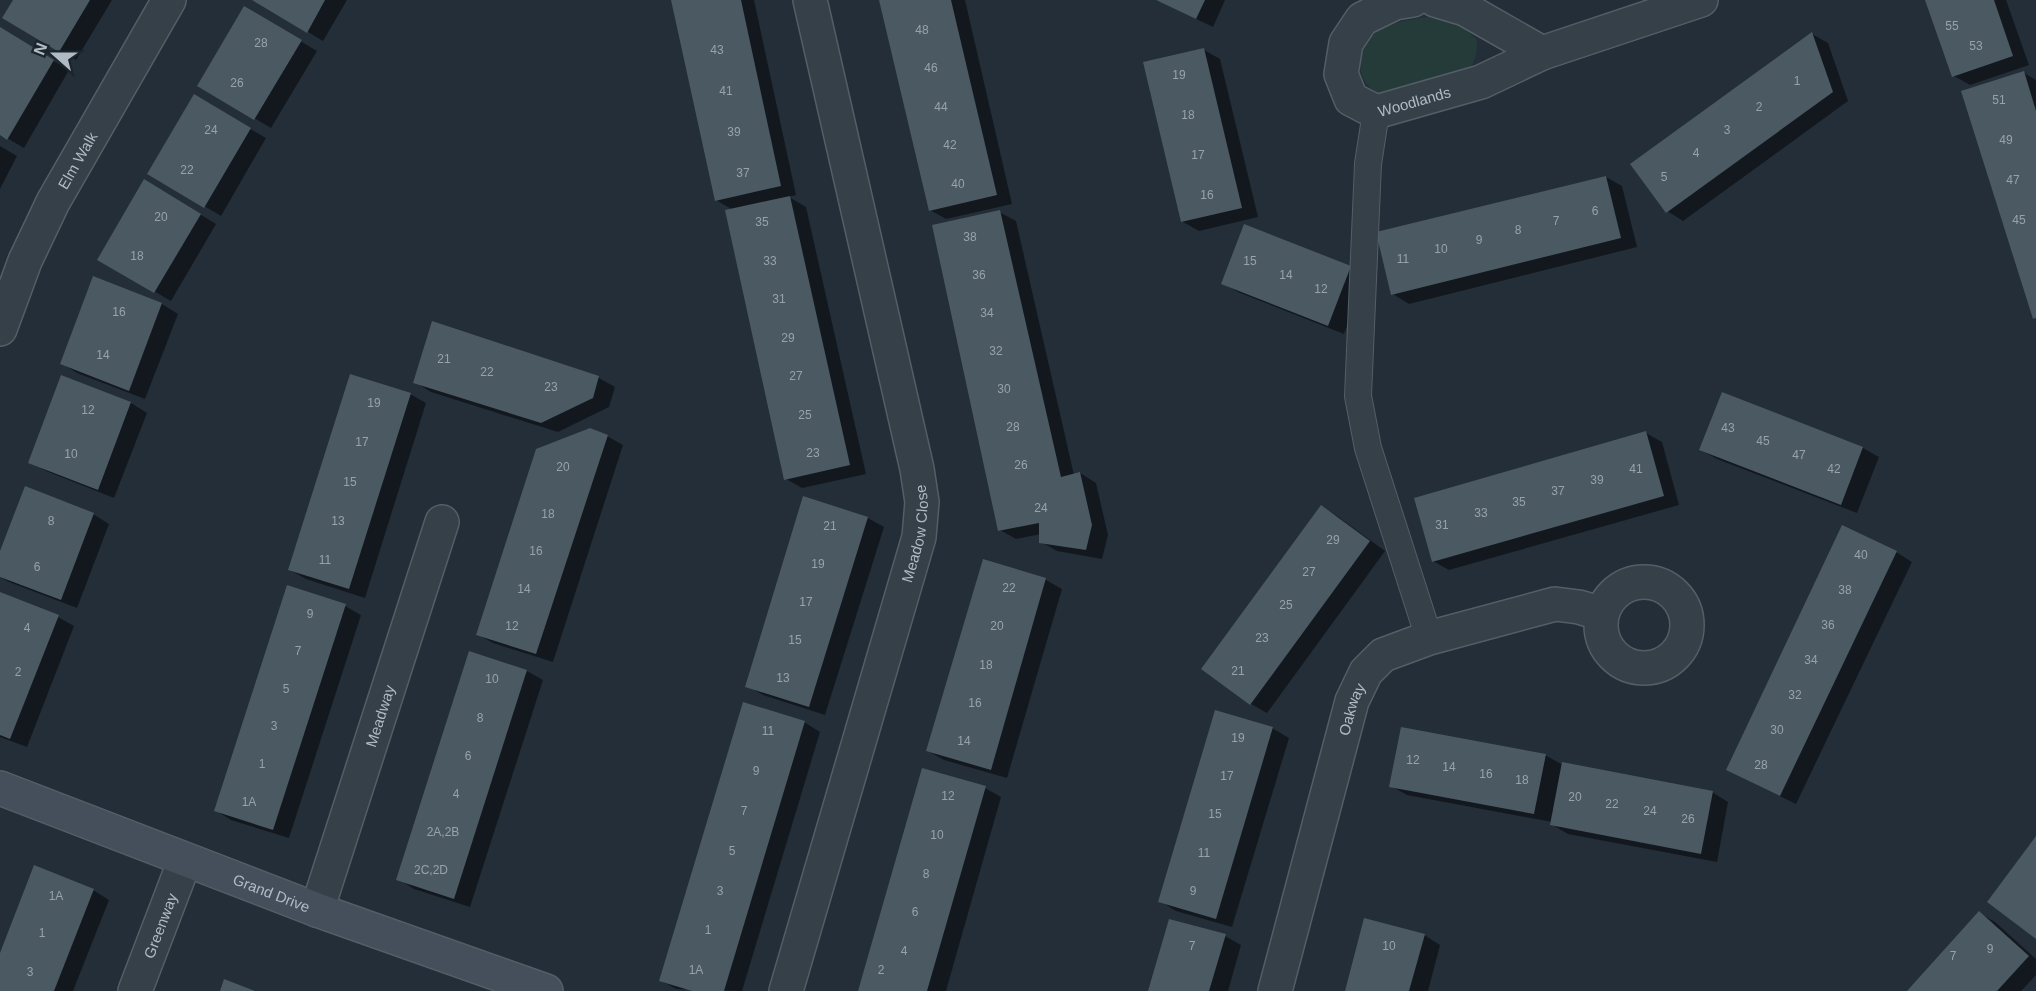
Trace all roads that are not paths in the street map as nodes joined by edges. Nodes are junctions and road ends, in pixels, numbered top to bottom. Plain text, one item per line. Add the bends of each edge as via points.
1 (169, 0) edge
2 (810, 0) edge
3 (1413, 0) edge
4 (1435, 0) edge
5 (1701, 0) edge
6 (1542, 53) junction
7 (1376, 112) junction
8 (0, 329) edge
9 (442, 522) dead end
10 (1602, 614) dead end
11 (1429, 638) junction
12 (0, 788) edge
13 (185, 860) junction
14 (317, 910) junction
15 (135, 991) edge
16 (546, 991) edge
17 (786, 991) edge
18 (1275, 991) edge

1 - 8 street, Elm Walk via 53,202 25,261
2 - 17 street, Meadow Close via 922,502 919,537
3 - 7 street, Woodlands via 1395,3 1362,19 1346,44 1341,74 1351,99
4 - 6 street via 1465,9
5 - 6 street, Woodlands
6 - 7 street, Woodlands via 1481,82
7 - 11 lane via 1368,164 1358,396 1368,448
9 - 14 street, Meadway
10 - 11 street, Oakway via 1555,604
11 - 18 street, Oakway via 1383,655 1366,672 1352,701
12 - 13 main road, Grand Drive
13 - 14 main road, Grand Drive
13 - 15 street, Greenway
14 - 16 main road, Grand Drive

